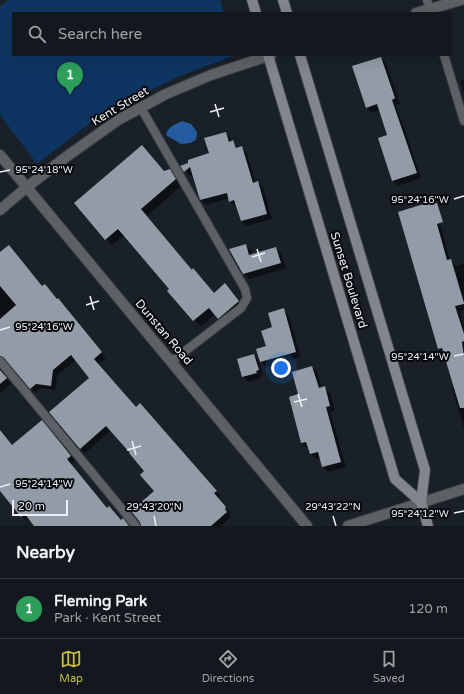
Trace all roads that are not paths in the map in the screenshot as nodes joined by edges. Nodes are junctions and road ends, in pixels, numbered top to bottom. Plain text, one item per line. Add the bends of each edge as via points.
1 (252, 0) edge
2 (283, 0) edge
3 (461, 0) edge
4 (429, 7) edge
5 (256, 12) edge
6 (287, 12) edge
7 (418, 12) edge
8 (266, 56) edge
9 (269, 56) edge
10 (300, 56) edge
11 (444, 56) edge
12 (141, 108) junction
13 (464, 121) edge
14 (0, 155) edge
15 (27, 187) junction
16 (0, 210) edge
17 (0, 361) edge
18 (171, 362) junction
19 (464, 489) edge
20 (421, 502) junction
21 (136, 526) edge
22 (308, 526) edge
23 (348, 526) edge
24 (428, 526) edge

1 - 5 street
2 - 6 street
3 - 4 street
4 - 7 street
8 - 12 street, Kent Street via 211,75 166,94
9 - 20 street, Sunset Boulevard via 395,479
10 - 20 street, Sunset Boulevard via 425,470
11 - 13 lane
12 - 15 street, Kent Street via 118,120
12 - 18 lane via 245,289 247,298 241,308
14 - 15 street, Dunstan Road
15 - 16 street, Kent Street
15 - 18 street, Dunstan Road
17 - 21 lane
18 - 22 street, Dunstan Road
19 - 20 street
20 - 23 street
20 - 24 street, Sunset Boulevard

